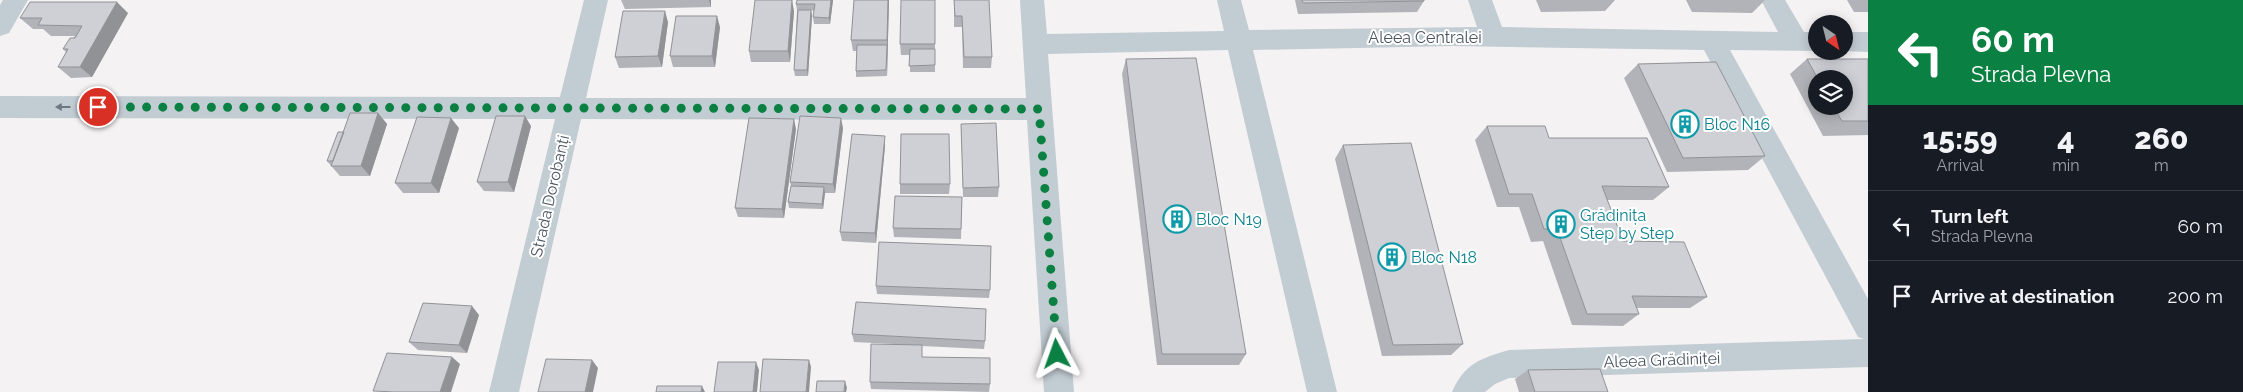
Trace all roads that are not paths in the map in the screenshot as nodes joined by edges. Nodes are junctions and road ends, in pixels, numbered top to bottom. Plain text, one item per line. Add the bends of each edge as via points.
1 (16, 0) edge
2 (596, 0) edge
3 (1032, 0) edge
4 (1229, 0) edge
5 (1480, 0) edge
6 (1773, 0) edge
7 (0, 26) edge
8 (1494, 37) junction
9 (1238, 39) junction
10 (1712, 42) junction
11 (1806, 42) edge
12 (1853, 42) edge
13 (1868, 42) edge
14 (1035, 44) junction
15 (0, 106) edge
16 (571, 107) junction
17 (1039, 109) junction
18 (1868, 328) edge
19 (1868, 353) edge
20 (504, 392) edge
21 (1060, 392) edge
22 (1322, 392) edge
23 (1467, 392) edge

1 - 7 street
2 - 16 street, Strada Dorobanți
3 - 14 street
4 - 9 street
5 - 8 street
6 - 11 street
8 - 9 street, Aleea Centralei
8 - 10 street, Aleea Centralei
9 - 14 street, Aleea Centralei
9 - 22 street
10 - 11 street, Aleea Centralei
10 - 18 street
12 - 13 street
14 - 17 street
16 -> 15 street
16 - 17 street
16 - 20 street, Strada Dorobanți
17 - 21 street
19 - 23 street, Aleea Grădiniței via 1510,364 1473,379

